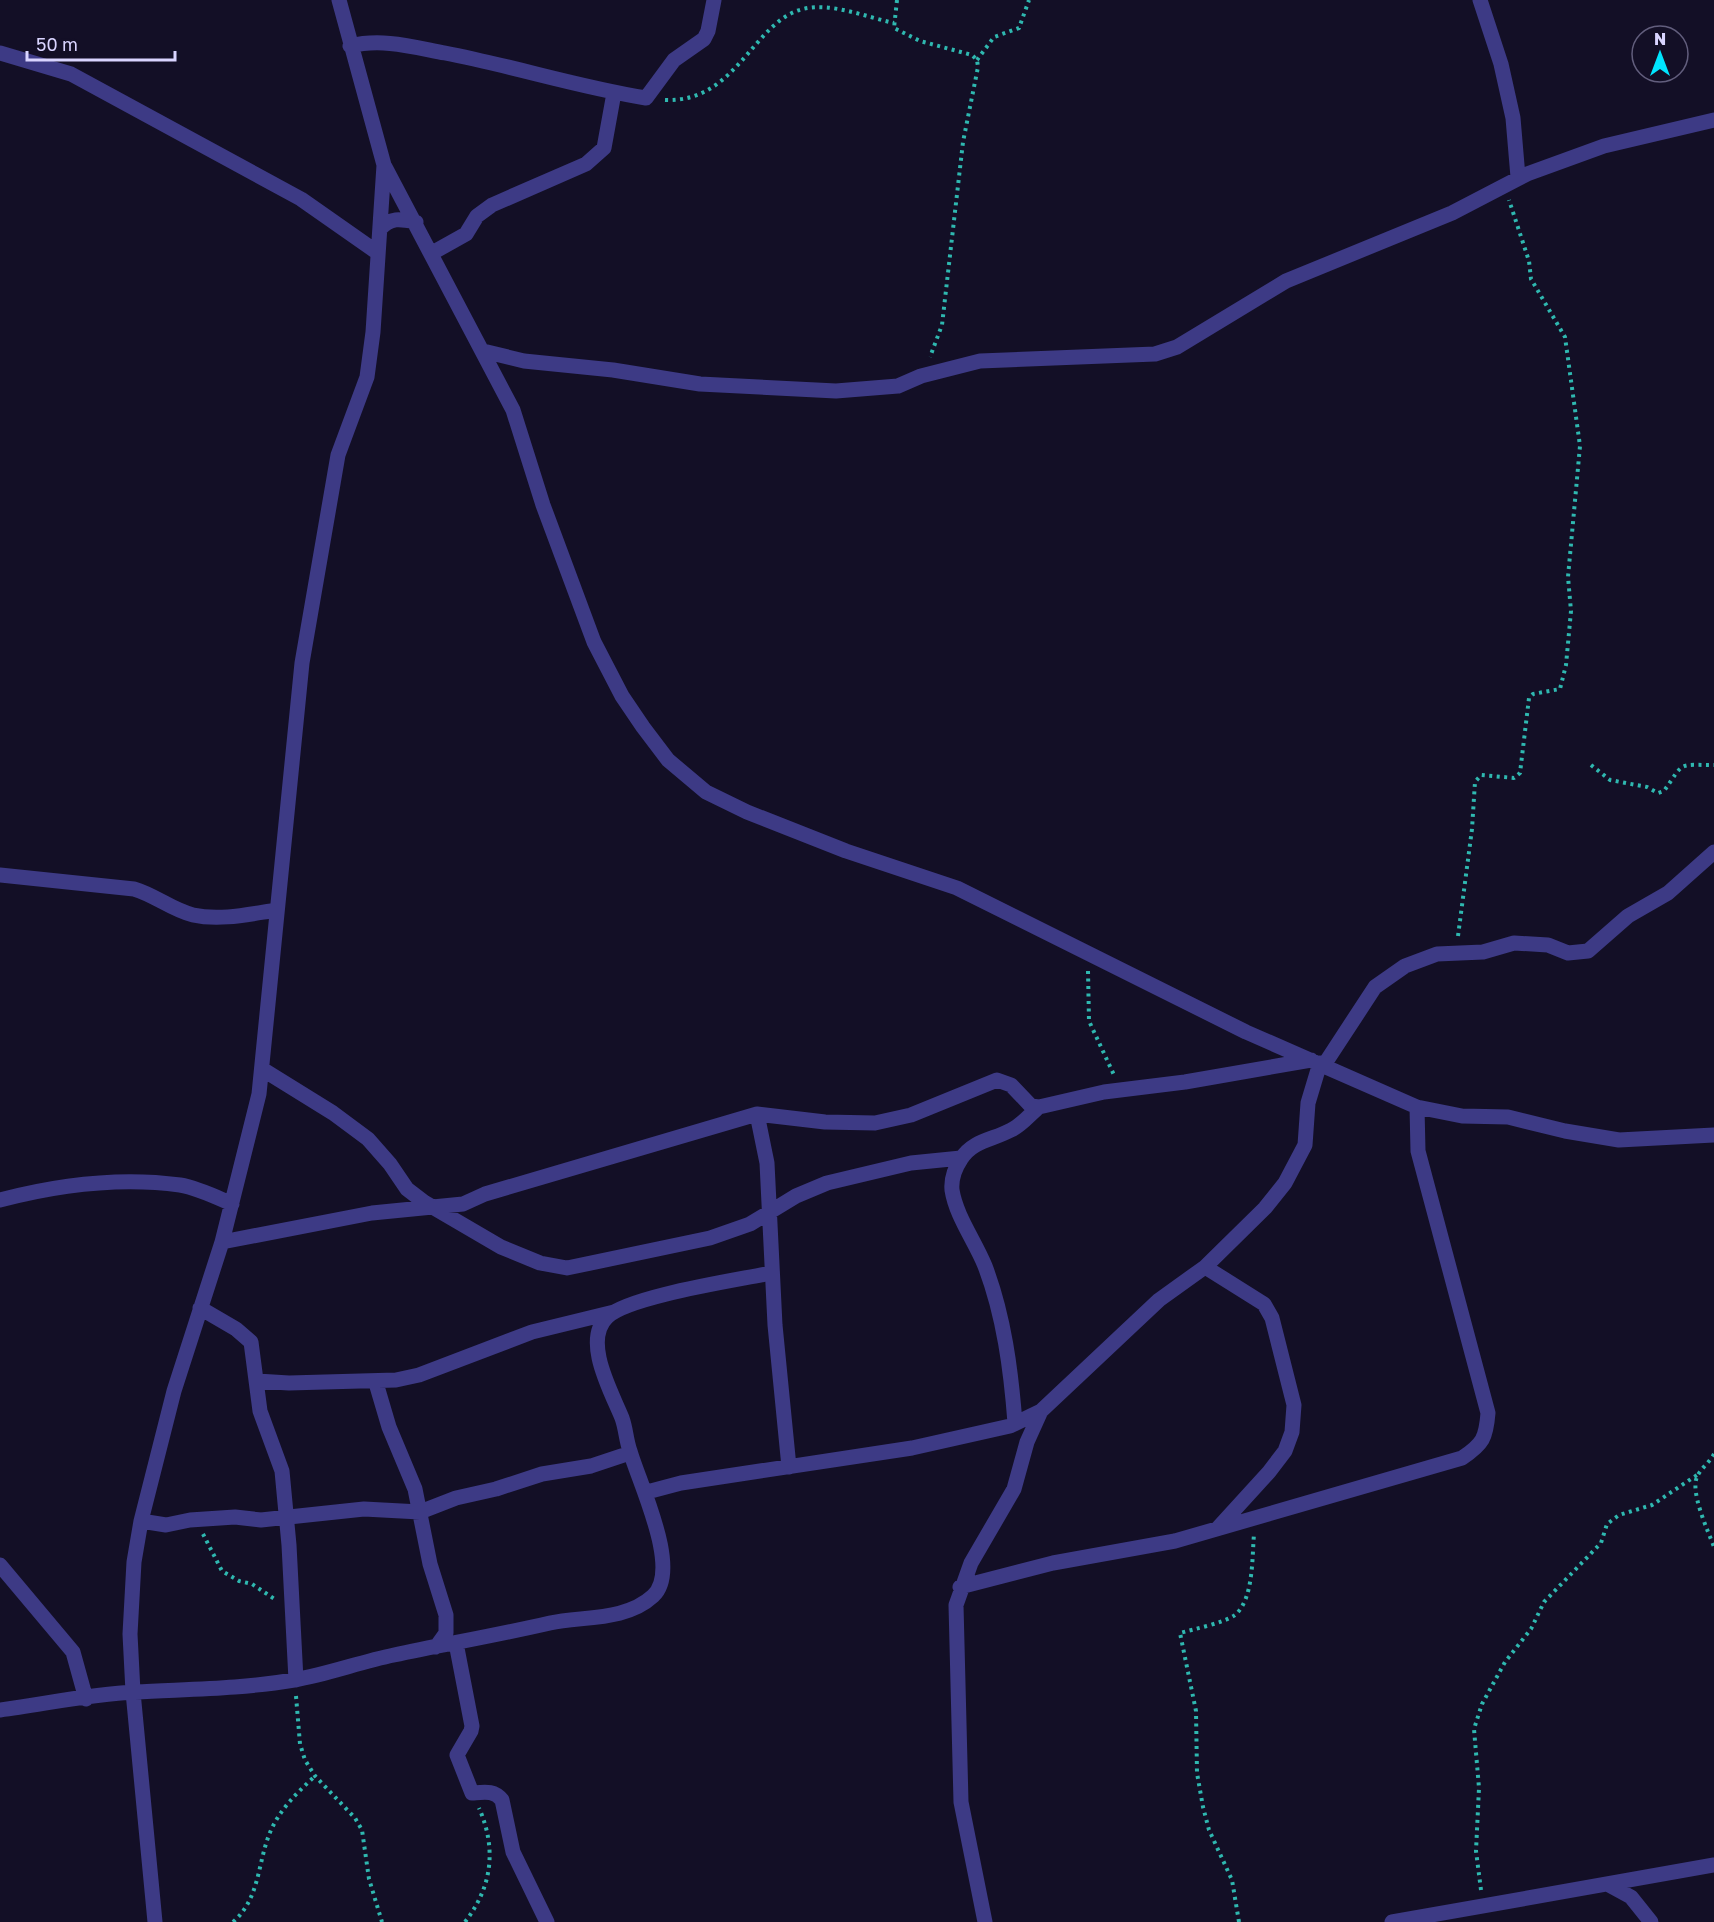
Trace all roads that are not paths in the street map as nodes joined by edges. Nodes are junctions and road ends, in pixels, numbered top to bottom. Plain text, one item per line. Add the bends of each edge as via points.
1 (339, 0) edge
2 (714, 0) edge
3 (1480, 0) edge
4 (350, 46) junction
5 (0, 53) edge
6 (614, 93) junction
7 (1714, 120) edge
8 (384, 165) junction
9 (1512, 181) junction
10 (416, 222) junction
11 (380, 229) junction
12 (432, 252) junction
13 (378, 253) junction
14 (483, 351) junction
15 (1714, 852) edge
16 (0, 875) edge
17 (277, 910) junction
18 (1318, 1063) junction
19 (262, 1069) junction
20 (1039, 1107) junction
21 (1417, 1107) junction
22 (757, 1114) junction
23 (1714, 1135) edge
24 (961, 1158) junction
25 (0, 1200) edge
26 (232, 1204) junction
27 (430, 1206) junction
28 (769, 1213) junction
29 (222, 1242) junction
30 (1205, 1267) junction
31 (771, 1274) junction
32 (200, 1308) junction
33 (617, 1311) junction
34 (257, 1381) junction
35 (376, 1383) junction
36 (1041, 1412) junction
37 (1015, 1423) junction
38 (630, 1454) junction
39 (789, 1467) junction
40 (647, 1492) junction
41 (420, 1512) junction
42 (285, 1517) junction
43 (141, 1521) junction
44 (1217, 1530) junction
45 (0, 1565) edge
46 (960, 1587) junction
47 (456, 1643) junction
48 (436, 1647) junction
49 (296, 1680) junction
50 (133, 1692) junction
51 (86, 1699) junction
52 (0, 1710) edge
53 (1714, 1865) edge
54 (1609, 1885) junction
55 (155, 1922) edge
56 (547, 1922) edge
57 (985, 1922) edge
58 (1392, 1922) edge
59 (1651, 1922) edge

1 - 4 street
2 - 6 street via 704,39 675,60 646,98
3 - 9 street via 1513,118
4 - 6 street via 377,41 404,45 500,63
4 - 8 street
5 - 13 street via 71,75 301,199
6 - 12 street via 604,148 586,164 492,205 477,216 466,234
7 - 9 street via 1604,146
8 - 10 street
8 - 11 street
9 - 14 street via 1452,213 1286,281 1177,347 1155,354 999,359 872,390 746,388 524,361
10 - 11 street via 387,221
10 - 12 street
11 - 13 street
12 - 14 street
13 - 17 street via 367,377 338,455 302,663
14 - 18 street via 517,420 543,505 594,642 622,696 668,760 706,792 747,812 957,888 1089,956
15 - 18 street via 1668,893 1628,916 1588,951 1568,953 1548,945 1514,943 1483,952 1456,952 1421,959 1375,987
16 - 17 street via 134,889 193,915 236,916
17 - 19 street
18 - 20 street via 1123,1090
18 - 21 street
18 - 30 street via 1308,1103 1305,1145 1295,1168 1265,1208
19 - 26 street
19 - 27 street via 368,1139 407,1189
20 - 22 street via 1031,1106 1011,1085 997,1080 911,1115 875,1123
20 - 24 street via 1013,1130 982,1140
21 - 23 street via 1462,1116 1508,1117 1620,1140
21 - 44 street via 1418,1151 1488,1413 1487,1433 1478,1447 1462,1458
22 - 27 street via 484,1194 463,1204
22 - 28 street via 767,1163
24 - 28 street via 911,1163 827,1183
24 - 37 street via 952,1188 985,1267 998,1311 1007,1349
25 - 26 street via 77,1185 140,1183 181,1185
26 - 29 street
27 - 28 street via 501,1247 540,1263 567,1268 710,1238
27 - 29 street via 289,1227
28 - 31 street
29 - 32 street
30 - 36 street via 1159,1300
30 - 44 street via 1264,1304 1272,1318 1294,1405 1292,1432 1285,1451
31 - 33 street via 660,1295
31 - 39 street
32 - 34 street via 244,1334 250,1342
32 - 43 street
33 - 35 street via 532,1332 419,1375
33 - 38 street via 606,1317 597,1340 599,1357 627,1432
34 - 35 street
34 - 42 street via 264,1426 280,1464
35 - 41 street via 389,1427 409,1468
36 - 37 street
36 - 46 street via 1027,1442 1014,1489
37 - 39 street via 912,1448
38 - 40 street
38 - 41 street via 456,1498
39 - 40 street
40 - 47 street via 664,1568 664,1579 652,1598 613,1614
41 - 42 street via 364,1509
41 - 48 street via 447,1623 444,1638
42 - 43 street via 202,1519 166,1525
42 - 49 street
43 - 50 street via 130,1634
44 - 46 street via 1053,1563
45 - 51 street via 73,1652
46 - 57 street via 955,1629 962,1802
47 - 48 street
47 - 56 street via 472,1726 457,1755 472,1793 490,1792 502,1800 513,1852
48 - 49 street
49 - 50 street
50 - 51 street
50 - 55 street
51 - 52 street
53 - 54 street
54 - 58 street
54 - 59 street via 1631,1897

